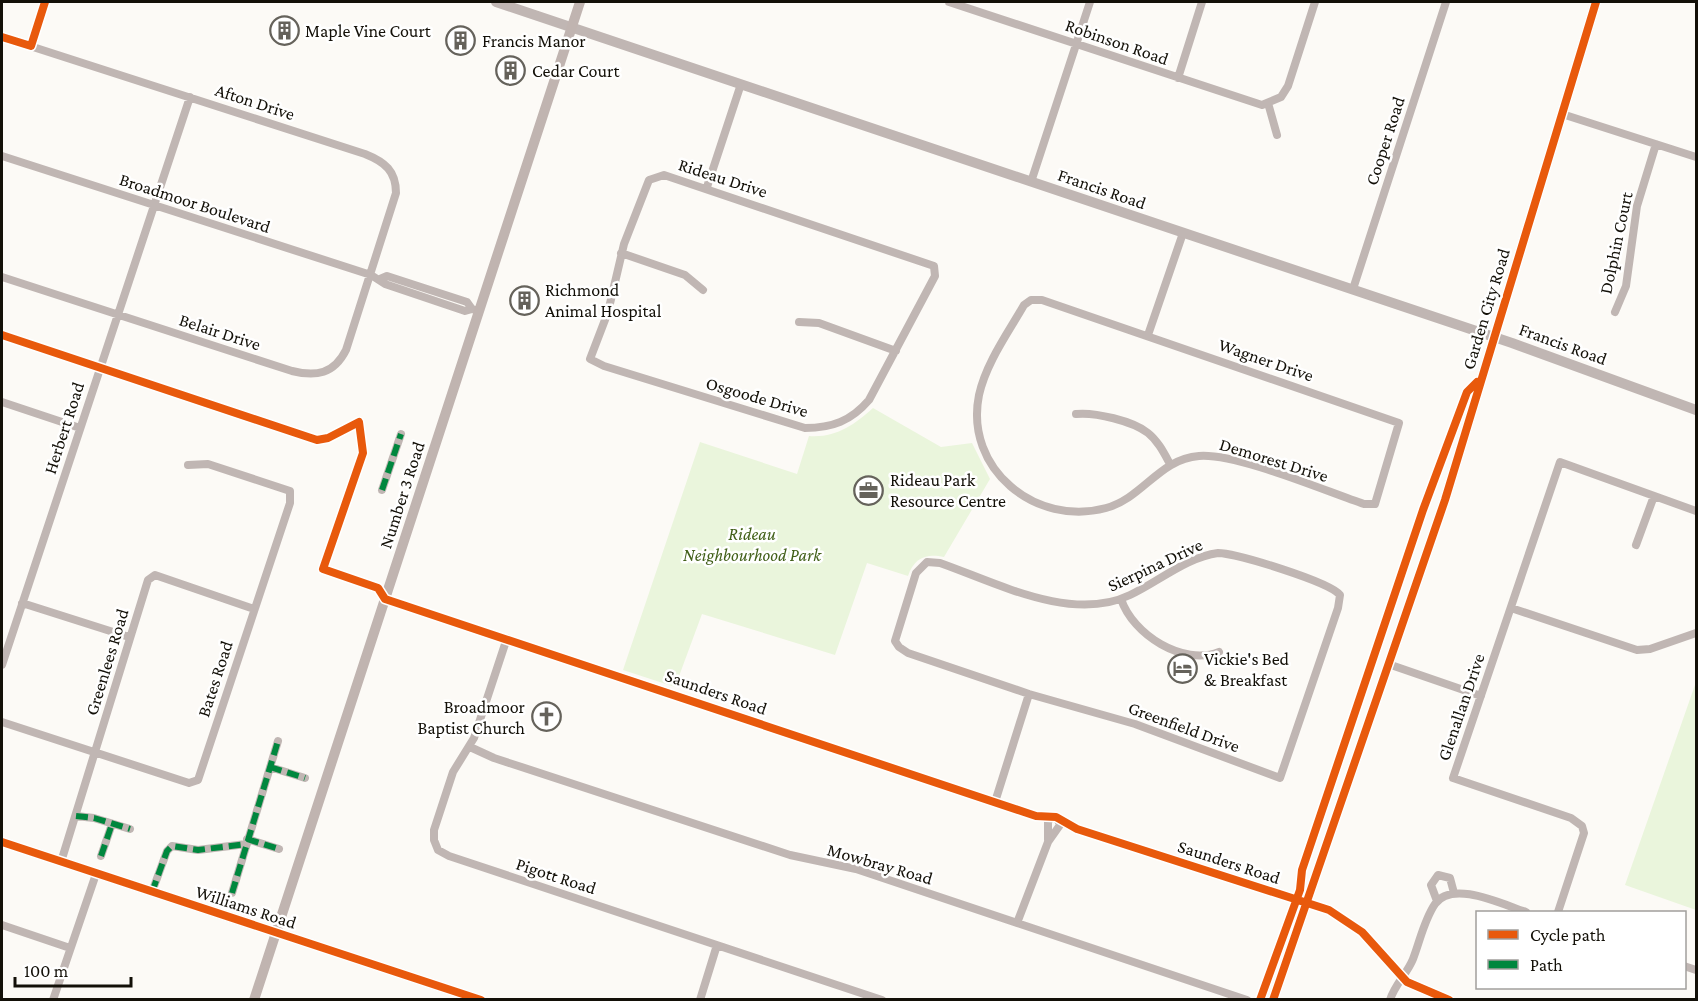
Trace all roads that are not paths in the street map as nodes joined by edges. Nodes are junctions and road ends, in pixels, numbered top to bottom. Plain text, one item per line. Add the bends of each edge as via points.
1 (496, 2) edge
2 (580, 2) edge
3 (949, 2) edge
4 (1090, 2) edge
5 (1202, 2) edge
6 (1315, 2) edge
7 (1446, 2) edge
8 (1596, 2) edge
9 (968, 5) edge
10 (572, 26) junction
11 (2, 36) edge
12 (1076, 44) junction
13 (1178, 78) junction
14 (741, 84) junction
15 (190, 97) junction
16 (1268, 104) junction
17 (1562, 114) junction
18 (1277, 135) dead end
19 (1656, 144) junction
20 (2, 156) edge
21 (1696, 157) edge
22 (1031, 182) junction
23 (707, 187) junction
24 (154, 206) junction
25 (1183, 233) junction
26 (621, 253) junction
27 (934, 266) joint
28 (371, 275) junction
29 (2, 277) edge
30 (1353, 289) junction
31 (703, 290) dead end
32 (1031, 300) joint
33 (476, 310) junction
34 (1615, 312) dead end
35 (118, 315) junction
36 (800, 322) dead end
37 (1148, 335) junction
38 (1493, 337) junction
39 (896, 351) junction
40 (590, 359) joint
41 (2, 402) edge
42 (1696, 410) edge
43 (1076, 414) dead end
44 (80, 428) junction
45 (401, 434) dead end
46 (1170, 464) junction
47 (188, 465) dead end
48 (382, 490) dead end
49 (1654, 496) junction
50 (1364, 504) joint
51 (1696, 512) edge
52 (1636, 545) dead end
53 (1340, 595) joint
54 (386, 598) junction
55 (1121, 599) junction
56 (22, 603) junction
57 (1511, 608) junction
58 (254, 609) junction
59 (1696, 633) edge
60 (129, 637) junction
61 (507, 638) junction
62 (896, 644) joint
63 (1220, 652) dead end
64 (2, 665) edge
65 (1390, 665) junction
66 (1029, 694) junction
67 (1481, 696) junction
68 (2, 722) edge
69 (278, 741) dead end
70 (470, 747) junction
71 (95, 754) junction
72 (270, 767) junction
73 (305, 778) dead end
74 (995, 802) junction
75 (76, 816) junction
76 (1053, 823) junction
77 (112, 824) junction
78 (130, 829) dead end
79 (246, 841) junction
80 (2, 842) edge
81 (279, 849) dead end
82 (101, 856) dead end
83 (61, 862) junction
84 (96, 874) junction
85 (152, 892) junction
86 (1454, 892) junction
87 (232, 893) dead end
88 (1437, 901) junction
89 (1306, 903) junction
90 (1523, 911) edge
91 (1558, 911) edge
92 (1017, 922) junction
93 (2, 925) edge
94 (276, 932) junction
95 (717, 945) junction
96 (70, 948) junction
97 (1401, 977) junction
98 (1234, 997) edge
99 (53, 999) edge
100 (254, 999) edge
101 (481, 999) edge
102 (700, 999) edge
103 (882, 999) edge
104 (1247, 999) edge
105 (1273, 999) edge
106 (1390, 999) edge
107 (1449, 999) edge

1 - 10 street, Francis Road
2 - 10 main road, Number 3 Road
3 - 9 street, Robinson Road
4 - 12 street
5 - 13 street
6 - 16 street via 1288,86
7 - 30 street, Cooper Road
8 - 17 street, Garden City Road
9 - 12 street, Robinson Road
10 - 14 street, Francis Road
10 - 33 main road, Number 3 Road
11 - 15 street, Afton Drive
12 - 13 street, Robinson Road
12 - 22 street
13 - 16 street, Robinson Road via 1253,104
14 - 22 street, Francis Road
14 - 23 street
15 - 24 street, Herbert Road
15 - 28 street, Afton Drive via 365,154 386,165 395,178 396,198
16 - 18 street
17 - 19 street
17 - 38 street, Garden City Road
19 - 21 street
19 - 34 street, Dolphin Court via 1637,206 1626,286
20 - 24 street, Broadmoor Boulevard
22 - 25 street, Francis Road
23 - 26 street, Rideau Drive via 664,175 652,178 642,192
23 - 27 street, Rideau Drive
24 - 28 street, Broadmoor Boulevard
24 - 35 street, Herbert Road
25 - 30 street, Francis Road
25 - 37 street
26 - 31 street via 685,275
26 - 40 street, Rideau Drive via 608,312
27 - 39 street, Osgoode Drive via 935,276
28 - 33 street, Broadmoor Boulevard via 380,279 387,276 467,302
28 - 35 street, Belair Drive via 342,358 319,374 292,371
29 - 35 street, Belair Drive
30 - 38 street, Francis Road
32 - 37 street, Wagner Drive via 1042,300
32 - 46 street, Demorest Drive via 1024,305 998,350 979,396 978,428 985,452 1005,483 1041,506 1081,512 1122,501
33 - 54 main road, Number 3 Road
35 - 44 street, Herbert Road
36 - 39 street via 819,322
37 - 50 street, Wagner Drive via 1399,423 1375,504
38 - 42 street, Francis Road
38 - 65 street, Garden City Road via 1468,430
39 - 40 street, Osgoode Drive via 860,410 835,426 821,428 793,425
41 - 44 street
43 - 46 street via 1098,414 1145,430
44 - 56 street, Herbert Road
45 - 48 street
46 - 50 street, Demorest Drive via 1200,456 1224,458
47 - 58 street, Bates Road via 208,465 290,492 290,503
49 - 51 street
49 - 52 street
49 - 57 street, Glenallan Drive via 1560,462
53 - 55 street, Sierpina Drive via 1325,585 1223,553 1200,557
53 - 66 street, Greenfield Drive via 1280,778 1135,724
54 - 61 street, Saunders Road
54 - 94 main road, Number 3 Road
55 - 62 street, Sierpina Drive via 1094,606 1065,604 927,562 915,576 896,632
55 - 63 street via 1137,626 1154,640 1196,655
56 - 60 street
56 - 64 street, Herbert Road
57 - 59 street via 1637,651
57 - 67 street, Glenallan Drive
58 - 60 street, Greenlees Road via 155,575 148,580
58 - 71 street, Bates Road via 198,780 189,783
60 - 71 street, Greenlees Road
61 - 70 street, Pigott Road
61 - 74 street, Saunders Road
62 - 66 street, Greenfield Drive via 908,653
65 - 67 street
65 - 89 street, Garden City Road
66 - 74 street
67 - 91 street, Glenallan Drive via 1453,778 1571,818 1582,826 1583,836
68 - 71 street, Bates Road
69 - 72 street
70 - 92 street, Mowbray Road via 789,855 856,869
70 - 95 street, Pigott Road via 453,772 435,825 438,850
71 - 75 street, Greenlees Road
72 - 73 street
72 - 79 street
74 - 76 street, Saunders Road
75 - 77 street
75 - 83 street, Greenlees Road
76 - 89 street, Saunders Road
76 - 92 street
77 - 78 street
77 - 82 street
79 - 81 street
79 - 85 street via 198,850 172,846
79 - 87 street
80 - 83 street, Williams Road
83 - 84 street, Williams Road
84 - 85 street, Williams Road
84 - 96 street
85 - 94 street, Williams Road
86 - 88 street
86 - 88 street via 1450,879 1438,875 1431,885
86 - 90 street
88 - 97 street via 1411,964
89 - 97 street, Saunders Road via 1329,910 1352,924
89 - 105 street, Garden City Road
92 - 98 street, Mowbray Road
93 - 96 street
94 - 100 main road, Number 3 Road
94 - 101 street, Williams Road
95 - 102 street
95 - 103 street, Pigott Road
96 - 99 street
97 - 106 street
97 - 107 street, Saunders Road
98 - 104 street, Mowbray Road

